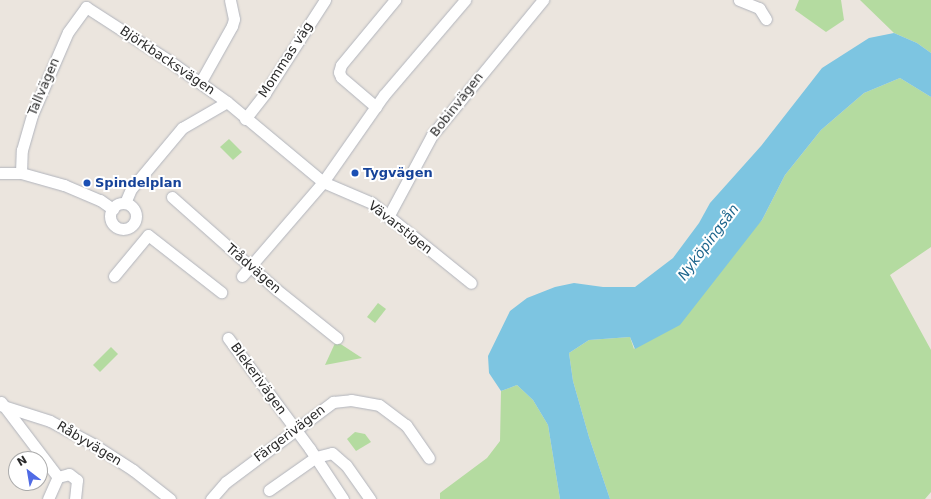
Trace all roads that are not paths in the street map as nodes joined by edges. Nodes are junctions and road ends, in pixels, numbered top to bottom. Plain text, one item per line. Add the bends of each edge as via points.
1 (230, 0) edge
2 (325, 0) edge
3 (395, 0) edge
4 (465, 0) edge
5 (740, 0) edge
6 (540, 1) edge
7 (86, 7) joint
8 (766, 19) dead end
9 (200, 83) junction
10 (227, 102) junction
11 (376, 107) junction
12 (244, 119) junction
13 (0, 172) edge
14 (21, 173) junction
15 (323, 182) junction
16 (172, 197) dead end
17 (125, 204) junction
18 (113, 209) junction
19 (388, 217) junction
20 (134, 223) junction
21 (148, 235) junction
22 (250, 266) junction
23 (114, 276) dead end
24 (242, 276) dead end
25 (472, 283) dead end
26 (221, 292) dead end
27 (228, 338) dead end
28 (337, 338) dead end
29 (1, 403) edge
30 (295, 430) junction
31 (316, 457) junction
32 (429, 458) dead end
33 (58, 477) junction
34 (269, 490) dead end
35 (48, 499) edge
36 (75, 499) edge
37 (170, 499) edge
38 (211, 499) edge
39 (343, 499) edge
40 (370, 499) edge

1 - 9 street via 234,19 232,26
2 - 12 street, Mommas väg via 265,93
3 - 11 street via 340,66 341,77
4 - 11 street
5 - 8 street via 759,8
6 - 19 street, Bobinvägen via 432,135
7 - 9 street, Björkbacksvägen
7 - 14 street, Tallvägen via 68,32 32,115 22,150
9 - 10 street, Björkbacksvägen
10 - 12 street, Björkbacksvägen
10 - 17 street via 182,128 131,189
11 - 15 street
12 - 15 street
13 - 14 street
14 - 18 street via 80,190
15 - 19 street, Vävarstigen via 372,203
15 - 22 street
16 - 22 street, Trådvägen
17 - 18 street
17 - 20 street via 134,209
18 - 20 street via 112,222 118,228 127,228
19 - 25 street, Vävarstigen
20 - 21 street
21 - 23 street
21 - 26 street
22 - 24 street
22 - 28 street, Trådvägen
27 - 30 street, Blekerivägen
29 - 33 street
29 - 37 street, Råbyvägen via 50,421 93,444 133,470
30 - 31 street, Blekerivägen
30 - 32 street, Färgerivägen via 333,402 351,400 379,405 406,426
30 - 38 street, Färgerivägen via 226,482
31 - 34 street
31 - 39 street, Blekerivägen
31 - 40 street via 332,453 346,465
33 - 35 street
33 - 36 street via 69,474 77,480

